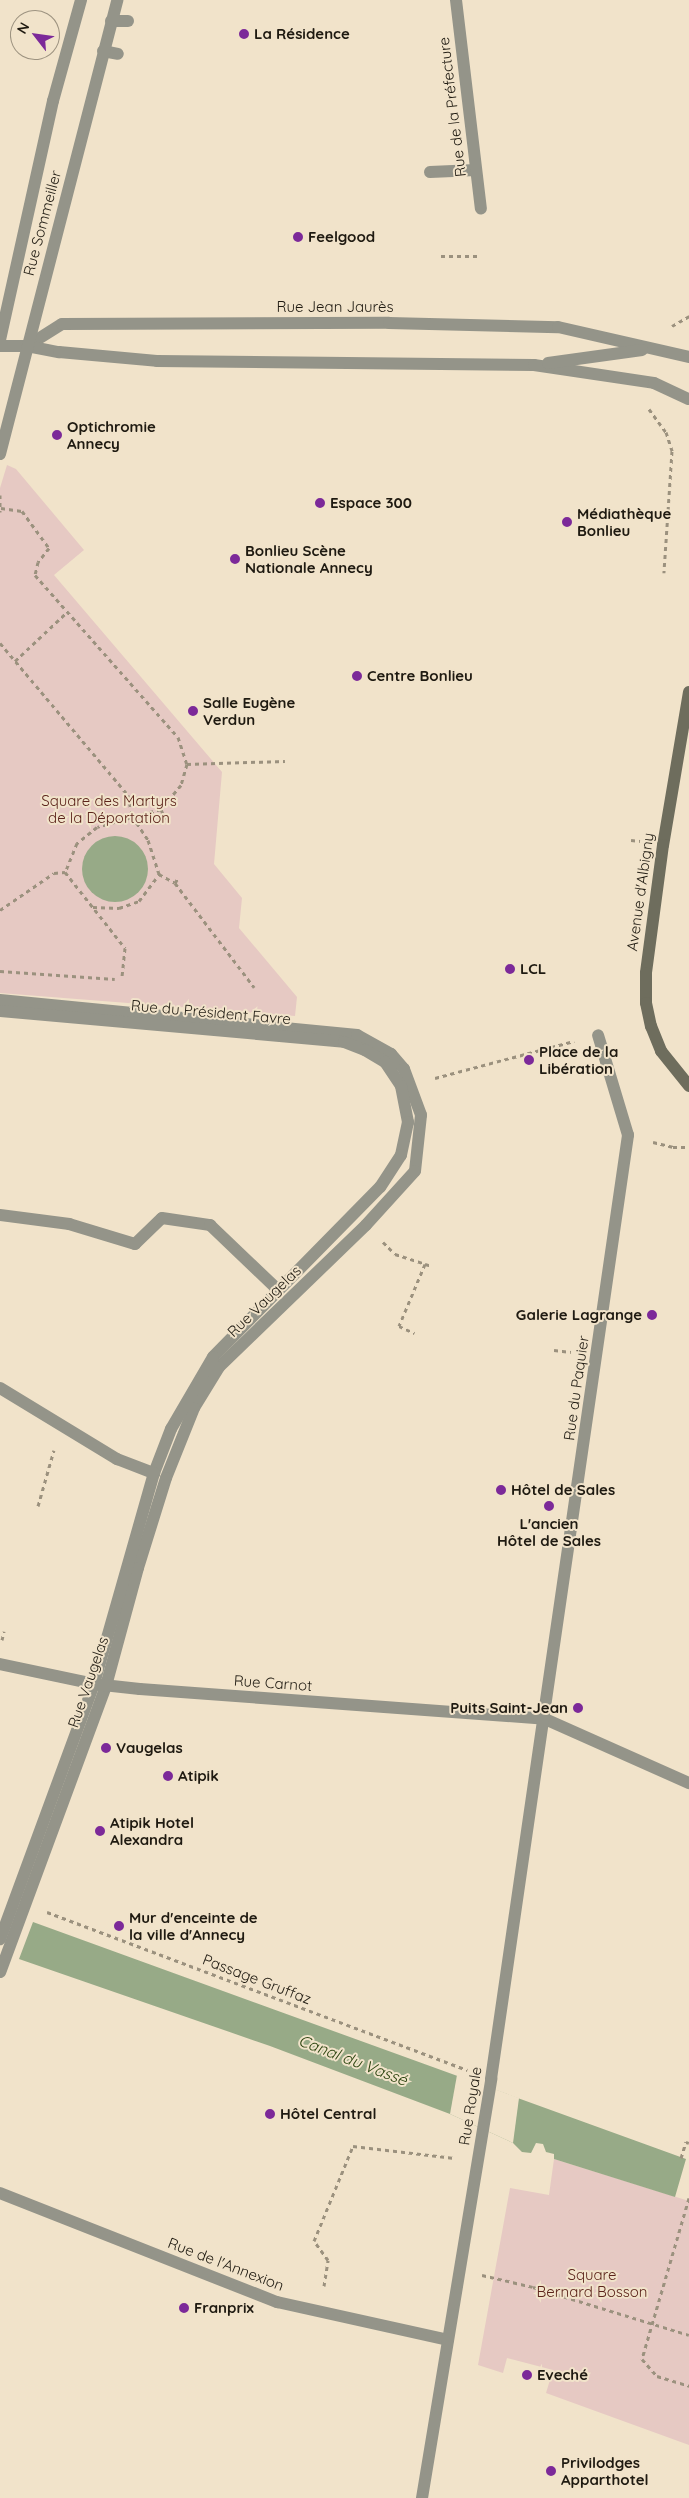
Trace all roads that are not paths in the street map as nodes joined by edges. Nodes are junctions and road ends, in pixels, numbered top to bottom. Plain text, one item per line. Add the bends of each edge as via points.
1 (81, 0) edge
2 (117, 0) edge
3 (456, 0) edge
4 (111, 21) junction
5 (128, 21) dead end
6 (104, 51) junction
7 (118, 54) dead end
8 (476, 170) junction
9 (430, 172) dead end
10 (481, 209) dead end
11 (0, 340) edge
12 (0, 346) edge
13 (27, 346) junction
14 (646, 349) junction
15 (689, 357) edge
16 (534, 366) junction
17 (689, 399) edge
18 (0, 454) edge
19 (689, 692) edge
20 (0, 1000) edge
21 (0, 1011) edge
22 (598, 1035) road end
23 (406, 1085) junction
24 (689, 1086) edge
25 (0, 1215) edge
26 (278, 1290) junction
27 (0, 1388) edge
28 (154, 1473) junction
29 (0, 1664) edge
30 (100, 1685) junction
31 (545, 1719) junction
32 (689, 1783) edge
33 (0, 1939) edge
34 (0, 1972) edge
35 (0, 2193) edge
36 (448, 2340) junction
37 (422, 2498) edge

1 - 11 street, Rue Sommeiller via 53,100
2 - 4 street, Rue Sommeiller
3 - 8 street, Rue de la Préfecture
4 - 5 street
4 - 6 street, Rue Sommeiller
6 - 7 street
6 - 13 street, Rue Sommeiller
8 - 9 street
8 - 10 street, Rue de la Préfecture
12 - 13 street, Rue Jean Jaurès
13 - 14 street, Rue Jean Jaurès via 62,324 389,323 558,327
13 - 16 street, Rue Jean Jaurès via 157,361
13 - 18 street, Rue Sommeiller
14 - 15 street, Rue Jean Jaurès
14 - 16 street, Rue Jean Jaurès
16 - 17 street, Rue Jean Jaurès via 654,383
19 - 24 main road, Avenue d'Albigny via 662,845 646,973 646,1003 651,1026 661,1051
20 - 23 street, Rue Vaugelas via 357,1035 391,1054
21 - 23 street, Rue du Président Favre via 344,1042 385,1062
22 - 31 street, Rue du Paquier via 628,1135
23 - 26 street, Rue Vaugelas via 408,1122 402,1155 380,1187 348,1222
23 - 30 street, Rue Vaugelas via 422,1115 415,1171 366,1225 220,1367 194,1408 166,1478
25 - 26 street via 69,1224 135,1244 162,1218 210,1225
26 - 28 street, Rue Vaugelas via 213,1357 171,1429
27 - 28 street via 118,1459
28 - 30 street, Rue Vaugelas
29 - 30 street, Rue Carnot
30 - 31 street, Rue Carnot
30 - 33 street, Rue Vaugelas
30 - 34 street, Rue Vaugelas
31 - 32 street, Rue Carnot
31 - 36 street, Rue Royale
35 - 36 street, Rue de l'Annexion via 277,2302
36 - 37 street, Rue Royale

